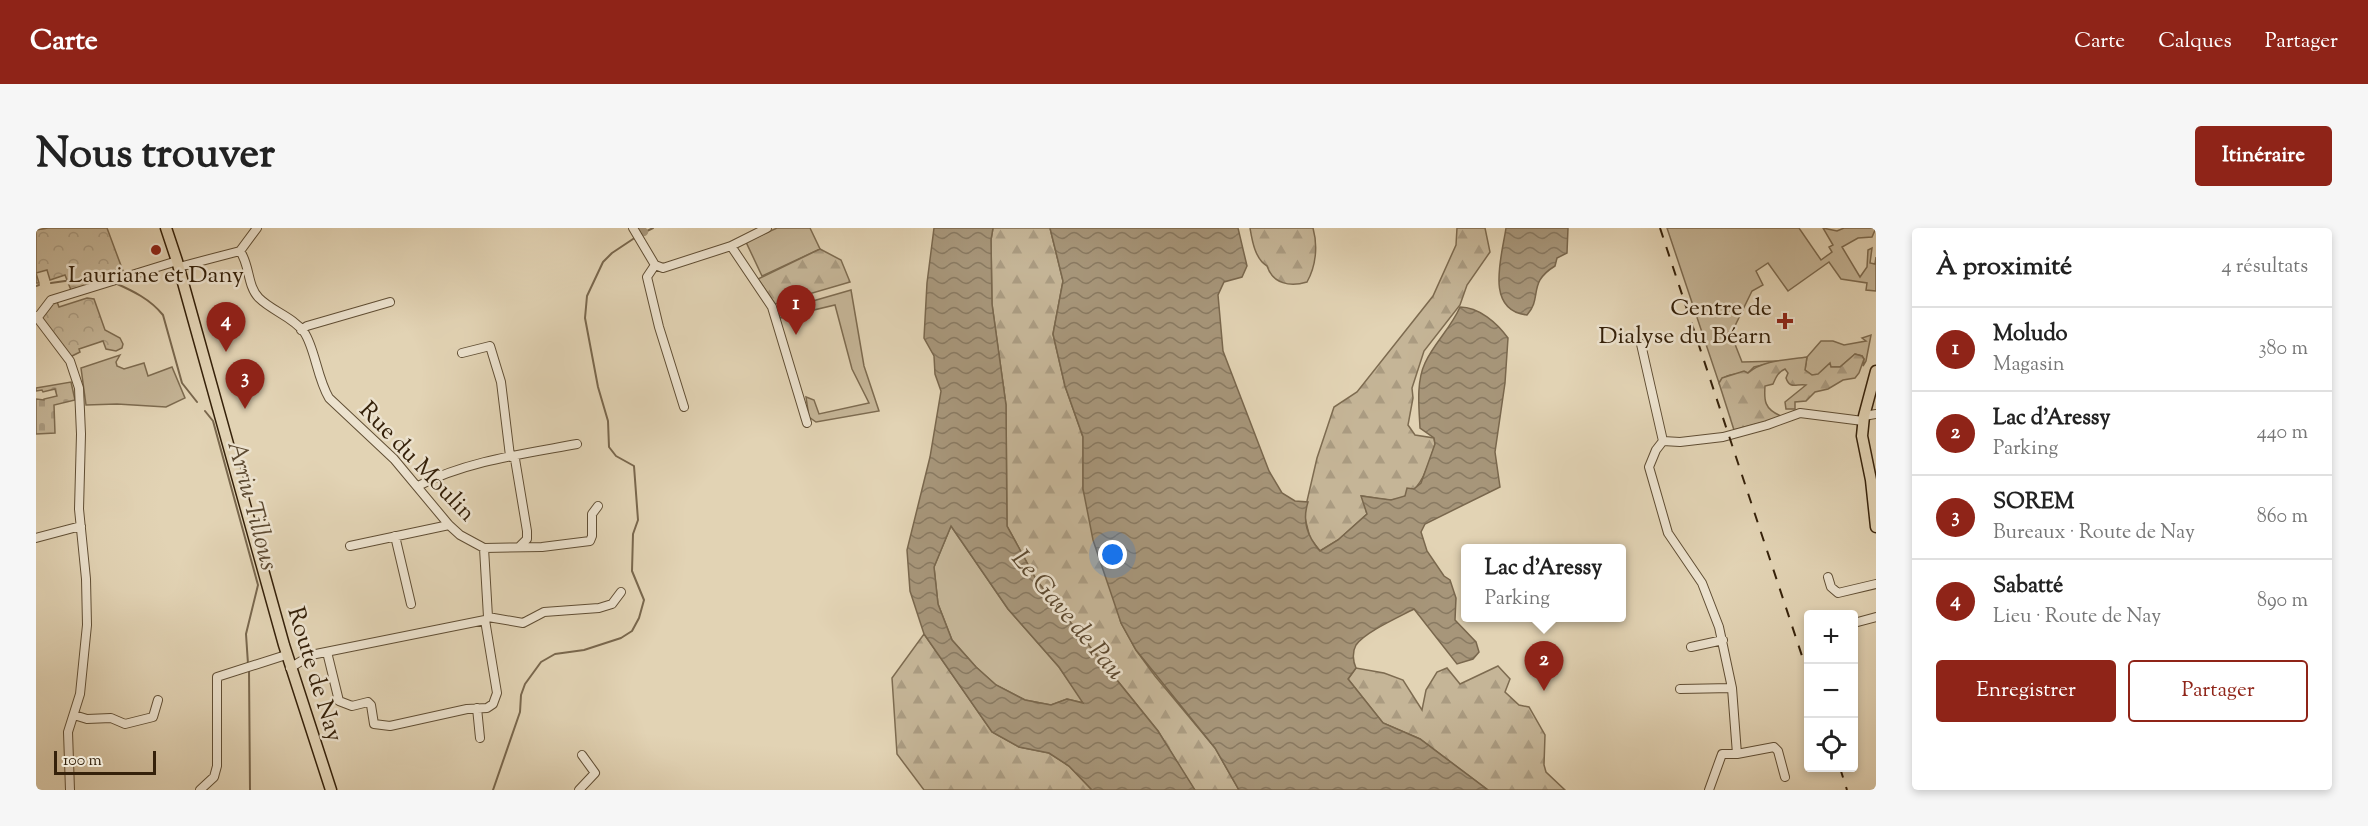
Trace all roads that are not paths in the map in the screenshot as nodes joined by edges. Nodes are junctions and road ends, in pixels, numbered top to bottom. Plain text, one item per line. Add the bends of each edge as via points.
1 (166, 228) edge
2 (257, 228) edge
3 (767, 228) edge
4 (633, 229) edge
5 (731, 246) junction
6 (240, 252) junction
7 (178, 264) junction
8 (655, 265) junction
9 (390, 302) dead end
10 (37, 316) edge
11 (302, 330) junction
12 (1641, 344) dead end
13 (462, 353) dead end
14 (1876, 371) edge
15 (684, 407) dead end
16 (1876, 414) edge
17 (1864, 418) junction
18 (807, 423) dead end
19 (1663, 441) junction
20 (577, 444) dead end
21 (510, 456) junction
22 (418, 486) junction
23 (598, 506) dead end
24 (449, 525) junction
25 (81, 526) junction
26 (1876, 527) edge
27 (527, 535) junction
28 (395, 536) junction
29 (36, 538) edge
30 (350, 546) dead end
31 (539, 547) junction
32 (484, 548) junction
33 (519, 548) junction
34 (1828, 577) dead end
35 (1876, 584) edge
36 (621, 592) dead end
37 (411, 604) dead end
38 (1876, 617) edge
39 (487, 619) junction
40 (1858, 622) edge
41 (1723, 640) junction
42 (1691, 647) dead end
43 (327, 652) junction
44 (286, 655) junction
45 (290, 668) junction
46 (1732, 688) junction
47 (1680, 689) dead end
48 (158, 700) dead end
49 (477, 708) junction
50 (74, 715) junction
51 (480, 738) dead end
52 (1737, 754) junction
53 (582, 755) dead end
54 (1785, 777) dead end
55 (330, 788) edge
56 (69, 790) edge
57 (200, 790) edge
58 (579, 790) edge
59 (1709, 790) edge

1 - 7 main road, Route de Nay
2 - 6 street
3 - 5 street
4 - 8 street
5 - 8 street via 663,268
5 - 18 street via 772,307
6 - 7 street
6 - 11 street via 253,291
7 - 10 street via 51,300
7 - 44 main road, Route de Nay
8 - 15 street via 647,277
9 - 11 street
10 - 25 street via 70,361 79,388
11 - 22 street, Rue du Moulin via 329,398
12 - 19 street
13 - 21 street via 490,346 501,382
14 - 17 main road
16 - 17 street
17 - 19 street via 1800,413 1723,436
17 - 26 main road via 1863,451
19 - 41 street via 1649,467 1668,533 1702,583
20 - 21 street
21 - 22 street
21 - 27 street via 515,459
22 - 24 street, Rue du Moulin
23 - 31 street via 592,514 590,541
24 - 28 street
24 - 32 street, Rue du Moulin via 460,536
25 - 29 street
25 - 50 street via 87,625
27 - 31 street
27 - 33 street
28 - 30 street
28 - 37 street
31 - 33 street
32 - 33 street
32 - 39 street, Rue du Moulin
34 - 35 street via 1838,593
36 - 39 street via 612,604 599,608 544,612 523,623
38 - 40 street
39 - 43 street
39 - 49 street, Rue du Moulin via 497,693 493,704
41 - 42 street
41 - 46 street
43 - 45 street via 311,655
43 - 49 street via 339,701 352,706 368,702 374,724 390,726
44 - 45 main road, Route de Nay
44 - 57 street via 217,677 217,766 214,777
45 - 55 main road, Route de Nay
46 - 47 street
46 - 52 street
48 - 50 street via 153,717 125,724 111,718
49 - 51 street
50 - 56 street via 68,732
52 - 54 street via 1774,747
52 - 59 street via 1722,754
53 - 58 street via 595,773

